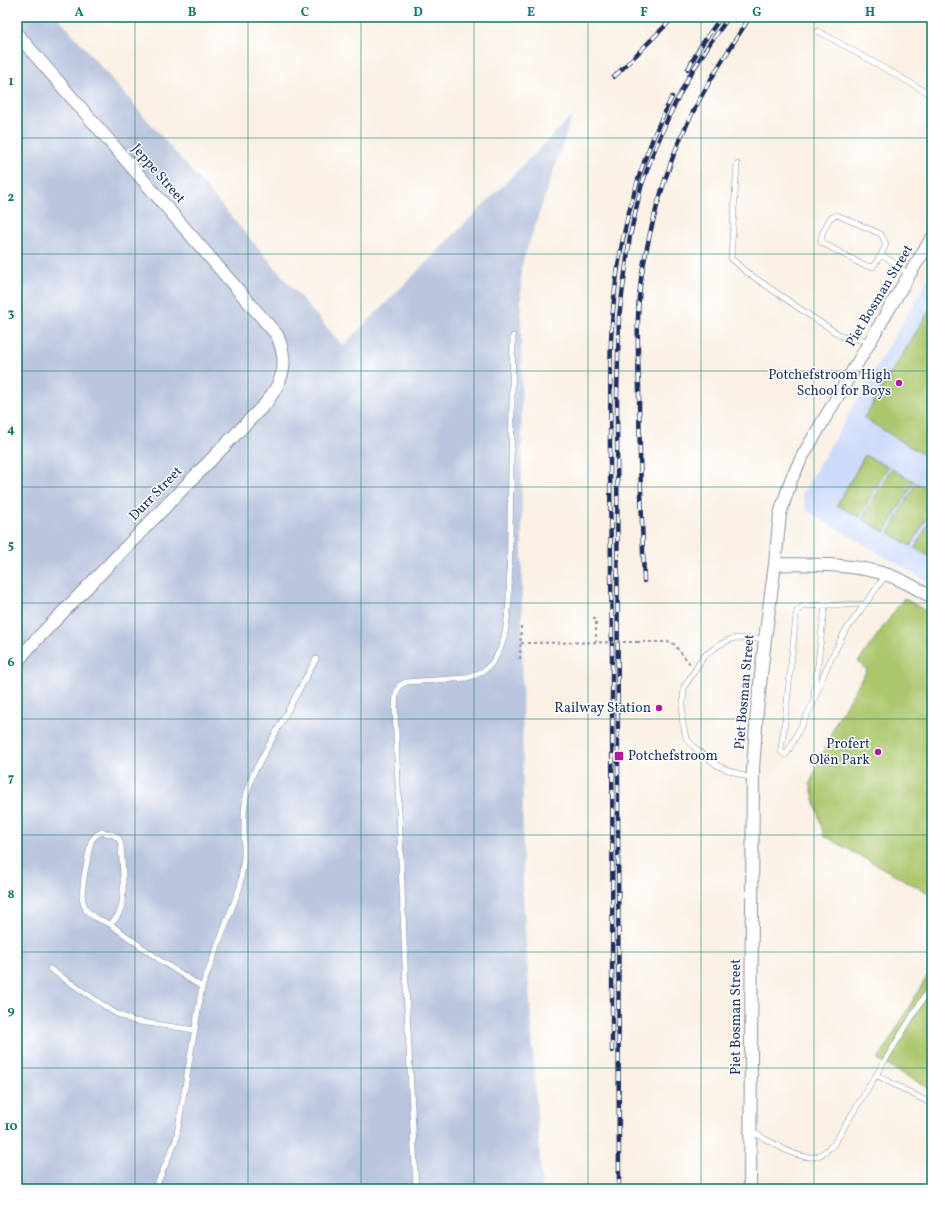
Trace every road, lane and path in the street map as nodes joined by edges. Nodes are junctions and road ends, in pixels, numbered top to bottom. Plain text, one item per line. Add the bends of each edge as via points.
1 (818, 31) dead end
2 (17, 34) edge
3 (932, 95) edge
4 (737, 164) dead end
5 (932, 238) edge
6 (881, 255) junction
7 (909, 275) junction
8 (277, 335) joint
9 (513, 336) dead end
10 (870, 341) junction
11 (775, 564) junction
12 (886, 574) junction
13 (932, 597) edge
14 (865, 604) junction
15 (825, 605) junction
16 (593, 619) dead end
17 (521, 626) dead end
18 (765, 639) junction
19 (596, 642) junction
20 (521, 644) junction
21 (520, 659) dead end
22 (316, 660) dead end
23 (17, 662) edge
24 (695, 671) junction
25 (812, 705) junction
26 (753, 780) junction
27 (110, 924) junction
28 (50, 969) dead end
29 (932, 984) edge
30 (202, 987) junction
31 (195, 1030) junction
32 (876, 1075) junction
33 (932, 1104) edge
34 (750, 1130) junction
35 (155, 1189) edge
36 (416, 1189) edge
37 (750, 1189) edge

1 - 3 lane
2 - 8 street, Jeppe Street
4 - 10 lane via 731,258 745,271 843,336
5 - 7 street, Piet Bosman Street
6 - 6 lane via 873,267 821,242 830,218 837,215 881,234 886,244
6 - 7 lane
7 - 10 street, Piet Bosman Street
8 - 23 street, Durr Street via 284,360 282,374 277,388 266,403
9 - 36 lane via 509,599 502,644 486,669 476,675 467,678 406,682 399,686 396,694
10 - 11 street, Piet Bosman Street via 791,480 780,514
11 - 12 street via 837,565
11 - 18 street, Piet Bosman Street
12 - 13 street
12 - 14 lane
14 - 15 lane
14 - 25 lane via 844,633
15 - 25 lane
15 - 25 lane via 803,606 797,611 781,748 783,754 787,754
16 - 19 path via 596,619
17 - 20 path
18 - 24 lane via 734,638 704,656
18 - 26 street, Piet Bosman Street
19 - 20 path, bridge
19 - 24 path, bridge via 672,642
20 - 21 path
22 - 30 lane via 253,774 244,811 244,857 240,888
24 - 26 lane via 684,687 682,719 686,738 718,766
26 - 34 street, Piet Bosman Street
27 - 27 lane via 117,917 122,901 121,845 114,835 102,832 91,841 82,895 86,910 94,917
27 - 30 lane
28 - 31 lane via 115,1013 134,1021
29 - 32 lane
30 - 31 lane
31 - 35 lane via 176,1140
32 - 33 lane
32 - 34 lane via 833,1145 819,1156 812,1158 793,1153
34 - 37 street, Piet Bosman Street

